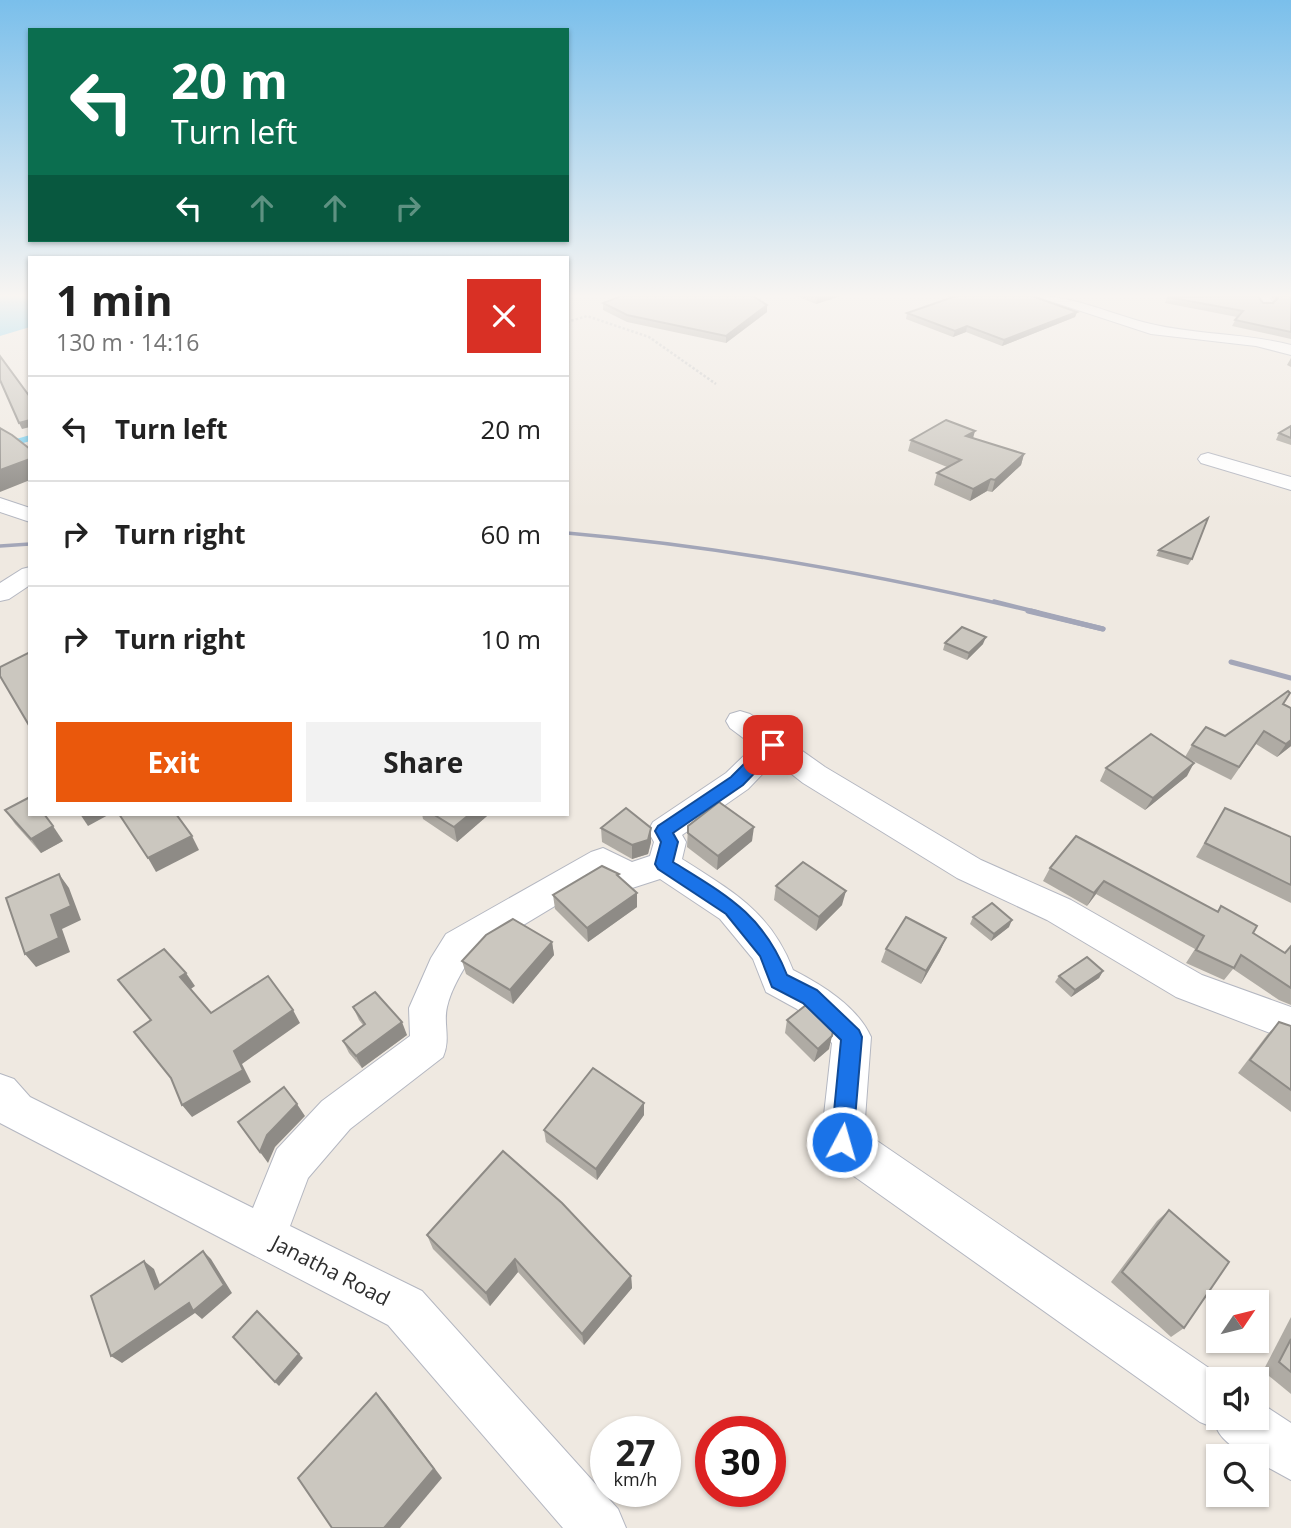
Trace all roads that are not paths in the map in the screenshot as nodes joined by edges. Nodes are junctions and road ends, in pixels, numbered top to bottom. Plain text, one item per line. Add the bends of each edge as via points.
1 (1208, 459) dead end
2 (1291, 484) edge
3 (0, 504) edge
4 (28, 515) edge
5 (28, 575) edge
6 (0, 594) edge
7 (740, 721) dead end
8 (773, 745) junction
9 (664, 864) junction
10 (1291, 1024) edge
11 (0, 1093) edge
12 (264, 1236) junction
13 (1206, 1396) edge
14 (1256, 1430) edge
15 (1291, 1454) edge
16 (599, 1528) edge

1 - 2 street
3 - 4 street
5 - 6 street
7 - 8 street
8 - 9 street via 737,781 664,831 670,842
8 - 10 street via 969,869 1059,910 1189,986
9 - 12 street via 629,876 603,861 459,945 428,1008 429,1044 336,1115 292,1164
9 - 13 street via 732,909 768,951 779,981 810,997 852,1037 842,1142
11 - 12 street, Janatha Road via 16,1111
12 - 16 street, Janatha Road via 405,1308
14 - 15 street

